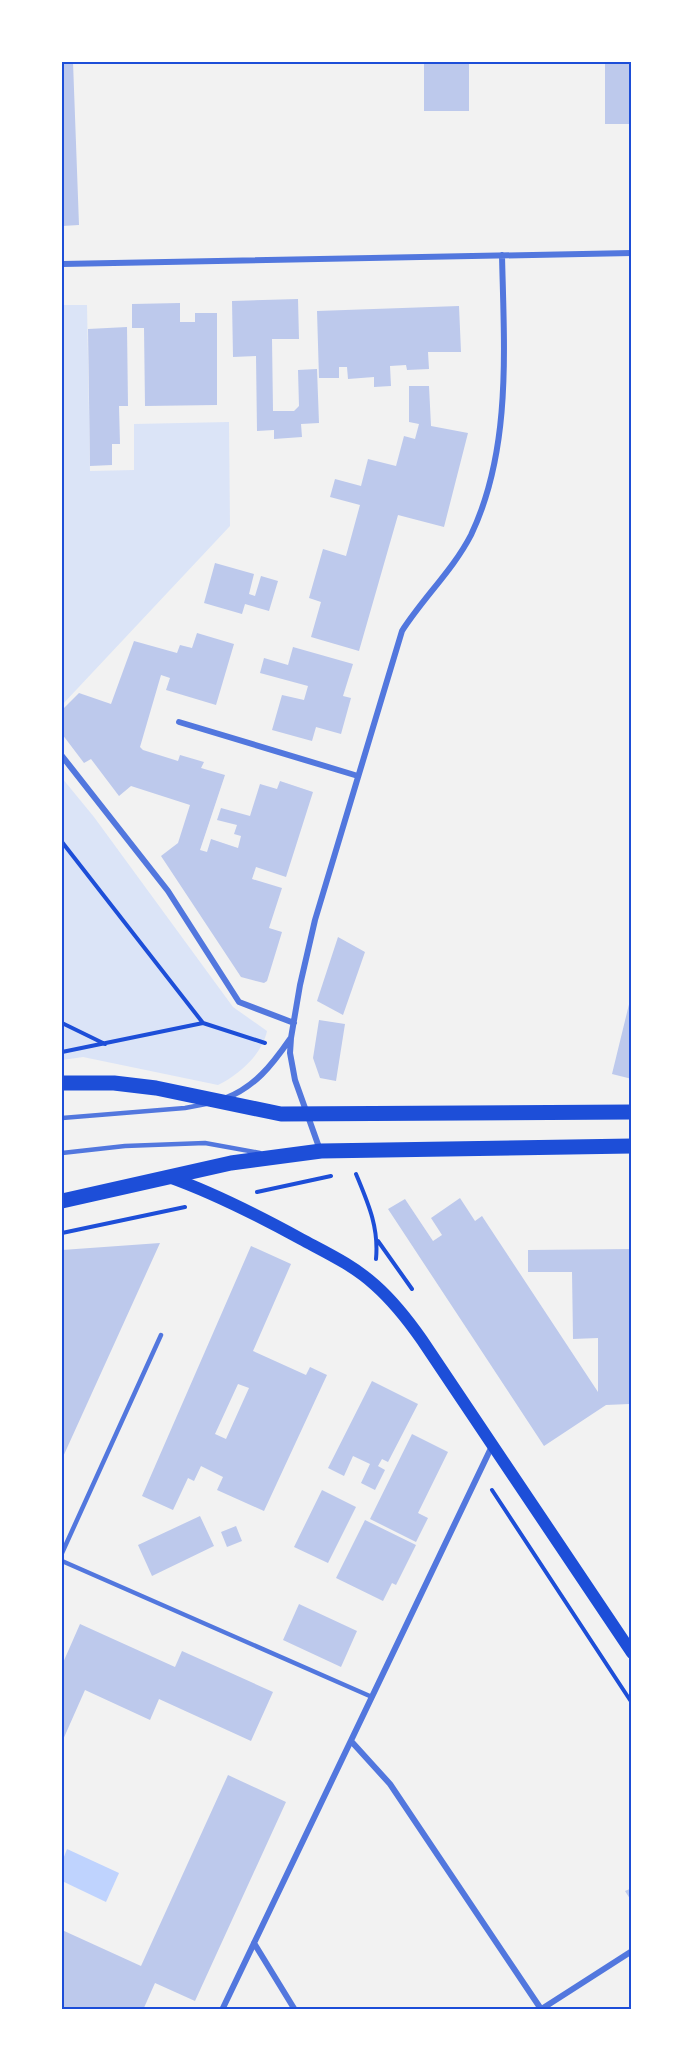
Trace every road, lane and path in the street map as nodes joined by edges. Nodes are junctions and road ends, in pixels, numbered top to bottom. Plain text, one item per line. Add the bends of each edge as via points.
1 (632, 253) edge
2 (502, 255) junction
3 (62, 264) edge
4 (179, 722) dead end
5 (62, 756) edge
6 (358, 776) junction
7 (62, 842) edge
8 (62, 1023) edge
9 (203, 1023) junction
10 (294, 1023) junction
11 (291, 1038) junction
12 (105, 1044) junction
13 (283, 1049) junction
14 (62, 1052) edge
15 (62, 1083) edge
16 (218, 1101) junction
17 (632, 1112) edge
18 (309, 1114) junction
19 (62, 1118) edge
20 (632, 1146) edge
21 (321, 1151) junction
22 (62, 1153) edge
23 (274, 1155) junction
24 (366, 1171) dead end
25 (332, 1176) dead end
26 (169, 1177) junction
27 (221, 1199) junction
28 (62, 1201) edge
29 (62, 1233) edge
30 (374, 1284) junction
31 (161, 1335) dead end
32 (492, 1446) junction
33 (62, 1553) edge
34 (62, 1561) edge
35 (632, 1653) edge
36 (372, 1697) junction
37 (351, 1741) junction
38 (254, 1943) junction
39 (632, 1951) edge
40 (541, 2009) edge
41 (222, 2010) edge
42 (295, 2010) edge

1 - 2 street
2 - 3 street
2 - 6 street via 501,418 488,488 461,552 402,631
4 - 6 street
5 - 10 street via 168,891 239,1002
6 - 10 street via 312,930
7 - 9 path
8 - 12 path
9 - 12 path
9 - 13 path
10 - 11 street
11 - 13 street
11 - 18 street via 295,1080
12 - 14 path
13 - 16 street via 251,1085
15 - 16 main road via 124,1084
16 - 18 main road via 281,1114
16 - 19 lane via 185,1108
17 - 18 main road
18 - 21 street
20 - 21 main road
21 - 23 main road
22 - 23 lane via 205,1143
23 - 26 main road
24 - 30 path via 355,1171 372,1214 377,1240
25 - 27 path
26 - 27 main road
26 - 28 main road
27 - 29 path
27 - 30 main road via 327,1253
30 - 32 main road via 408,1320
31 - 33 lane
32 - 35 main road
32 - 36 street
34 - 36 lane
36 - 37 street
37 - 38 street
37 - 40 street via 390,1784
38 - 41 street
38 - 42 street
39 - 40 street

